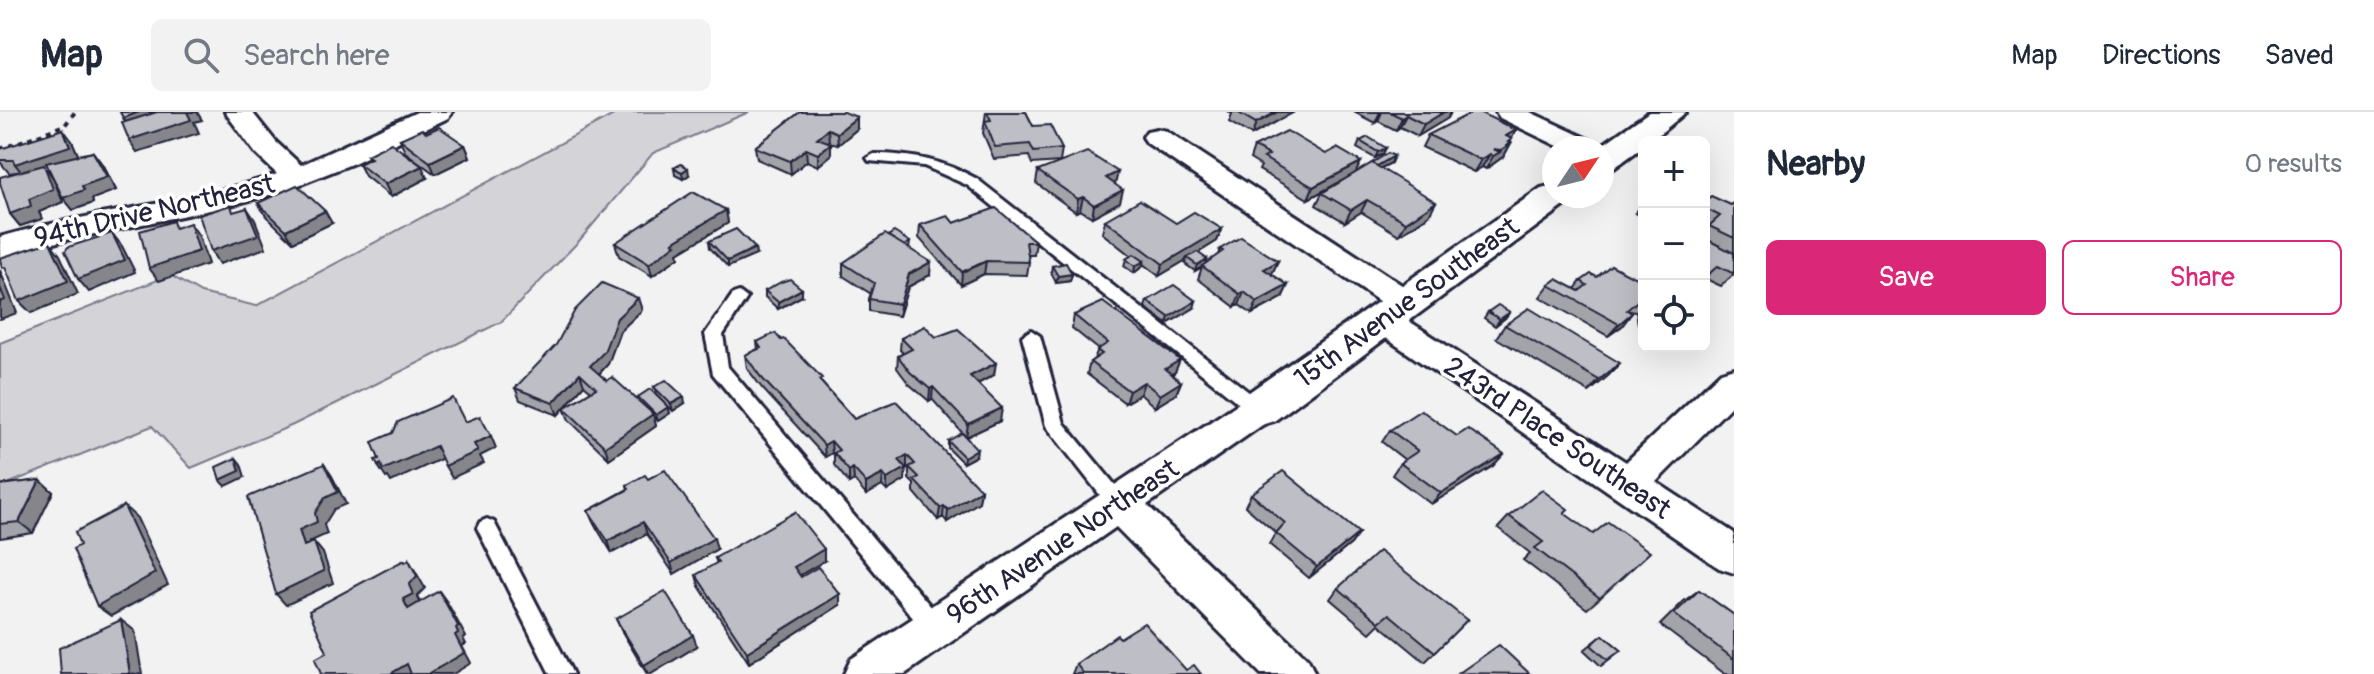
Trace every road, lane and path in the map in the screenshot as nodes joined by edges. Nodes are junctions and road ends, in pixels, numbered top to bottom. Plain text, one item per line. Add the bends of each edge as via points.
1 (75, 112) edge
2 (238, 112) edge
3 (439, 112) edge
4 (1509, 112) edge
5 (1670, 112) edge
6 (1558, 136) edge
7 (1157, 137) dead end
8 (1614, 146) edge
9 (0, 149) edge
10 (874, 158) dead end
11 (295, 175) junction
12 (1542, 205) edge
13 (0, 248) edge
14 (739, 298) dead end
15 (1393, 311) junction
16 (1031, 336) dead end
17 (1734, 381) edge
18 (1258, 409) junction
19 (1629, 483) junction
20 (1118, 503) junction
21 (487, 528) dead end
22 (1734, 555) edge
23 (935, 628) junction
24 (562, 674) edge
25 (867, 674) edge
26 (1292, 674) edge

1 - 9 path via 65,125
2 - 11 street
3 - 11 street, 94th Drive Northeast
4 - 6 street
5 - 8 street
7 - 15 street, 243rd Place Southeast
10 - 18 lane via 940,164 972,182
11 - 13 street, 94th Drive Northeast via 249,192 66,229
12 - 15 street, 15th Avenue Southeast
14 - 23 lane via 714,334 719,369
15 - 18 street, 15th Avenue Southeast
15 - 19 street, 243rd Place Southeast
16 - 20 lane via 1055,426
17 - 19 street
18 - 20 street, 96th Avenue Northeast
19 - 22 street, 243rd Place Southeast
20 - 23 street, 96th Avenue Northeast
20 - 26 street
21 - 24 lane
23 - 25 street, 96th Avenue Northeast

